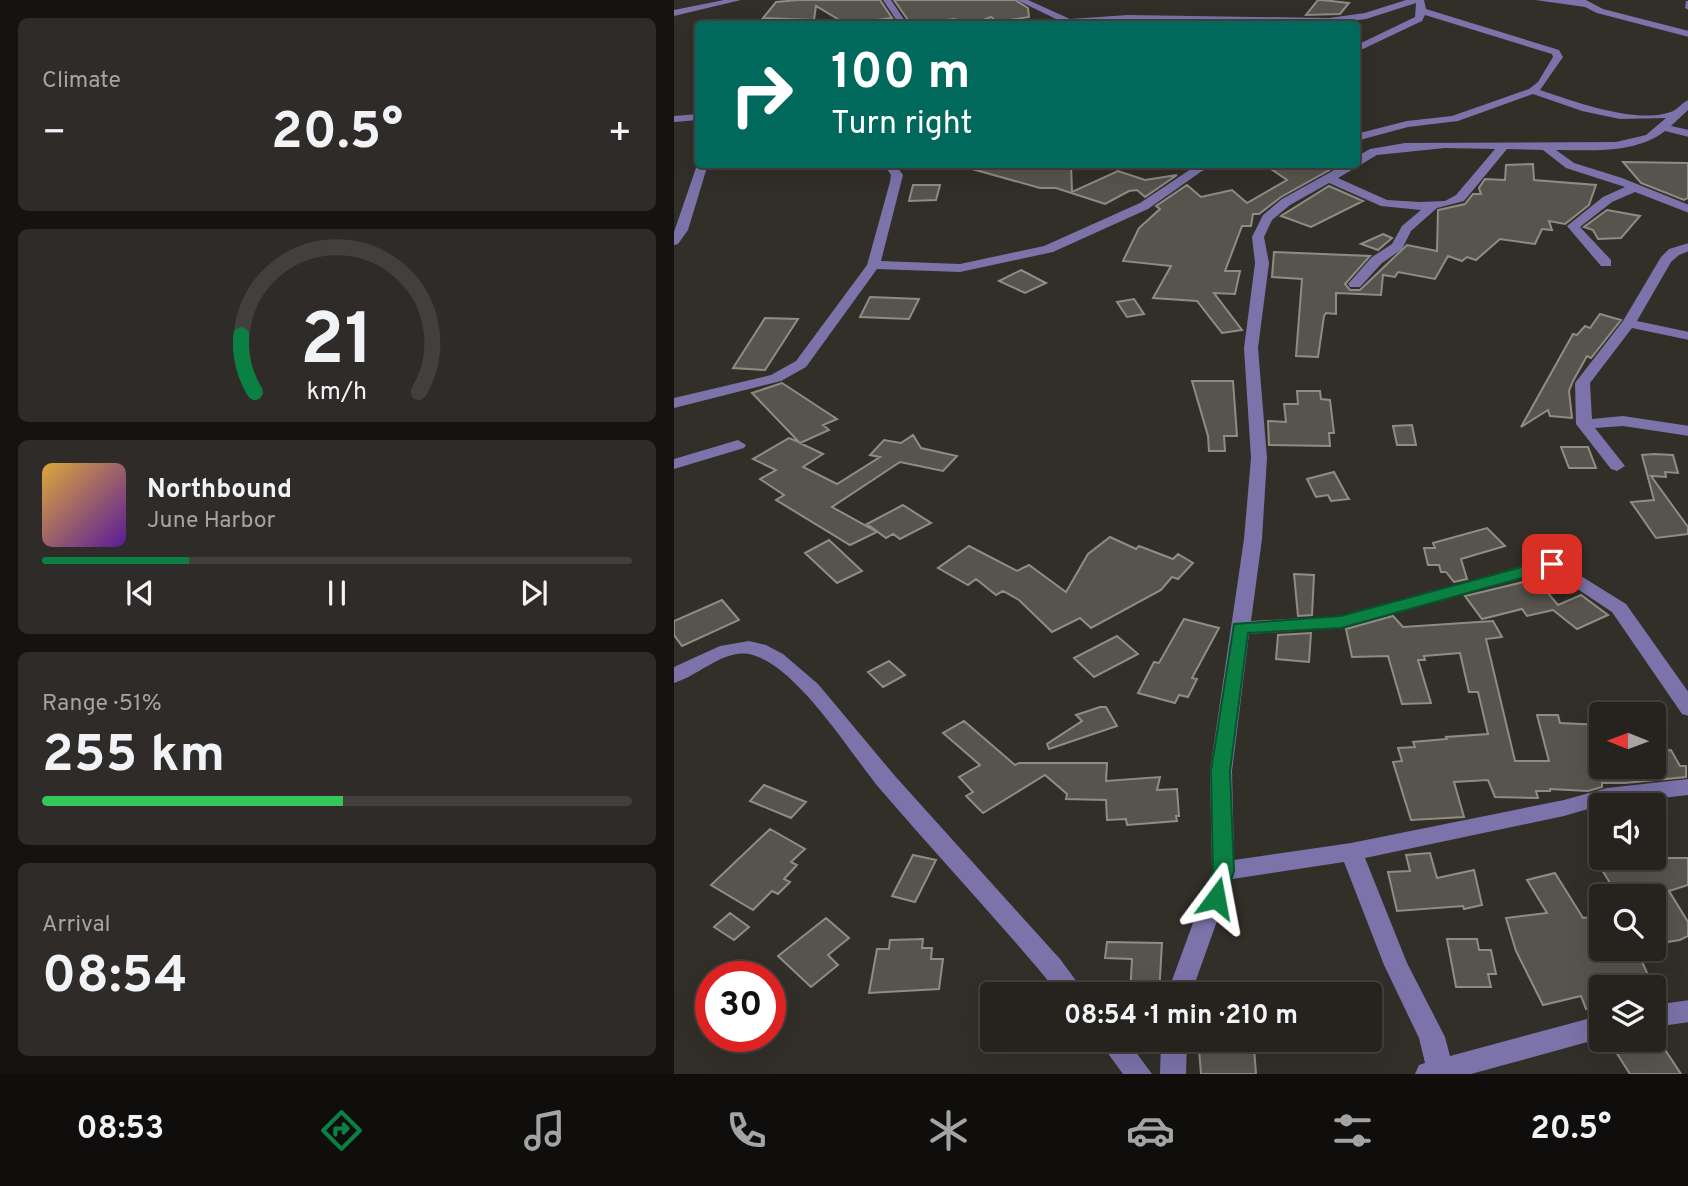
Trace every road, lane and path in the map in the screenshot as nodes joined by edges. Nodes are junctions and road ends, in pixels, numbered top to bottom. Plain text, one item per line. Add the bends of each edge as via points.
1 (737, 0) edge
2 (887, 0) edge
3 (1020, 0) edge
4 (1539, 0) edge
5 (1582, 2) edge
6 (1419, 4) edge
7 (674, 13) edge
8 (901, 21) edge
9 (1065, 21) edge
10 (1278, 21) edge
11 (1688, 34) edge
12 (1360, 47) dead end
13 (1533, 91) junction
14 (1688, 103) edge
15 (1675, 113) junction
16 (1688, 115) edge
17 (695, 117) edge
18 (674, 119) edge
19 (1664, 127) junction
20 (1688, 134) edge
21 (1505, 144) junction
22 (1546, 146) junction
23 (1360, 150) edge
24 (1360, 151) edge
25 (701, 168) edge
26 (892, 168) edge
27 (1194, 168) edge
28 (1339, 168) edge
29 (1328, 178) junction
30 (1635, 188) junction
31 (1434, 205) junction
32 (1688, 210) edge
33 (674, 241) edge
34 (1688, 247) edge
35 (1606, 263) dead end
36 (873, 265) junction
37 (1355, 284) dead end
38 (1629, 323) junction
39 (1688, 336) edge
40 (674, 403) edge
41 (1584, 424) junction
42 (1688, 431) edge
43 (738, 445) dead end
44 (674, 464) edge
45 (1617, 466) dead end
46 (1240, 628) junction
47 (674, 676) edge
48 (1688, 709) edge
49 (1688, 787) edge
50 (1351, 852) junction
51 (1223, 871) junction
52 (1063, 982) edge
53 (1183, 982) edge
54 (1688, 1011) edge
55 (1666, 1014) edge
56 (1589, 1030) edge
57 (1121, 1052) edge
58 (1174, 1052) edge
59 (1436, 1072) edge
60 (1139, 1074) edge
61 (1173, 1074) edge

1 - 7 street
2 - 8 street
3 - 9 street
4 - 5 street
5 - 11 street
6 - 10 street via 1344,20
6 - 12 street via 1420,17 1411,24
6 - 13 street via 1555,51 1558,57
13 - 15 street via 1609,116 1647,119
13 - 23 street via 1454,119 1407,124
14 - 15 street
15 - 16 street
15 - 19 street
17 - 18 street
19 - 20 street
19 - 22 street via 1645,139 1617,145
21 - 22 street
21 - 24 street
21 - 31 street via 1460,198
22 - 30 street via 1570,166
25 - 33 street via 682,230
26 - 36 street via 896,182
27 - 36 street via 1144,206 1048,249 960,268
28 - 29 street
29 - 31 street via 1385,203
29 - 46 street via 1267,218 1258,237 1262,263 1251,348 1258,458
30 - 32 street
30 - 35 street via 1603,200 1574,226
31 - 37 street
34 - 38 street via 1666,260
36 - 40 street via 794,370 746,387
38 - 39 street
38 - 41 street via 1583,380
41 - 42 street via 1623,421
41 - 45 street
43 - 44 street
46 - 48 street via 1341,622 1552,564 1619,608
46 - 51 street via 1221,771
47 - 52 street via 720,654 743,649 775,657 840,723
49 - 50 street via 1607,796
50 - 51 street
50 - 59 street via 1396,965 1432,1037
51 - 53 street
54 - 55 street
56 - 59 street
57 - 60 street
58 - 61 street

